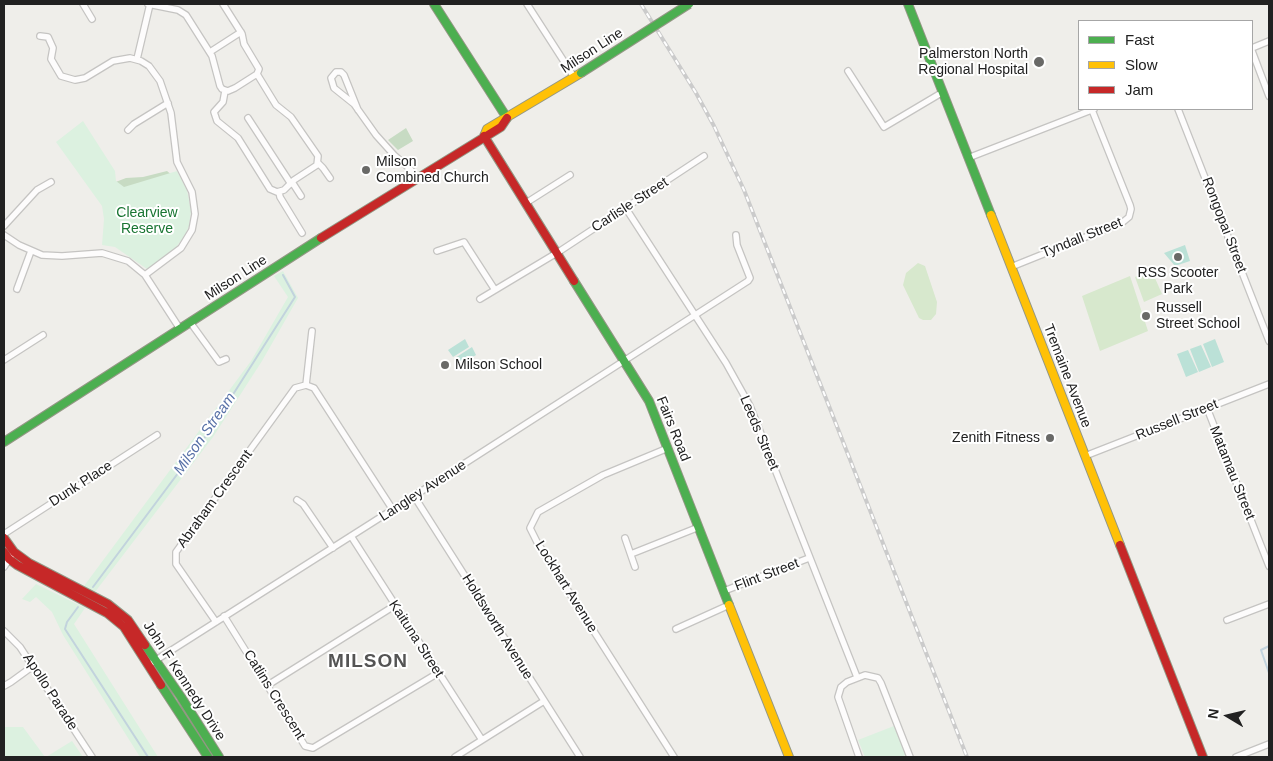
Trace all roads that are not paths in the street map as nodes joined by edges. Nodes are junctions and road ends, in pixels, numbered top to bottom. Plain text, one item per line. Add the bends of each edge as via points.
1 (83, 4) edge
2 (149, 4) edge
3 (222, 4) edge
4 (434, 4) edge
5 (527, 4) edge
6 (689, 4) edge
7 (908, 4) edge
8 (92, 19) dead end
9 (241, 32) junction
10 (40, 36) dead end
11 (1269, 41) edge
12 (1253, 49) edge
13 (210, 52) junction
14 (1253, 52) edge
15 (137, 59) junction
16 (848, 71) dead end
17 (257, 74) junction
18 (577, 75) junction
19 (225, 91) junction
20 (943, 92) junction
21 (1269, 96) edge
22 (168, 103) junction
23 (358, 110) junction
24 (1090, 110) edge
25 (1093, 110) edge
26 (1178, 110) edge
27 (248, 118) dead end
28 (507, 118) junction
29 (500, 127) junction
30 (128, 130) dead end
31 (484, 136) junction
32 (492, 150) junction
33 (704, 156) dead end
34 (968, 158) junction
35 (318, 163) junction
36 (570, 176) dead end
37 (330, 178) dead end
38 (417, 178) junction
39 (51, 182) dead end
40 (291, 183) junction
41 (278, 192) junction
42 (301, 196) dead end
43 (526, 203) junction
44 (625, 208) junction
45 (4, 226) edge
46 (302, 232) dead end
47 (4, 235) edge
48 (736, 236) dead end
49 (31, 251) junction
50 (437, 251) dead end
51 (557, 253) junction
52 (1011, 266) junction
53 (145, 275) junction
54 (17, 289) dead end
55 (495, 290) junction
56 (480, 299) dead end
57 (695, 316) junction
58 (190, 322) junction
59 (180, 329) junction
60 (312, 331) dead end
61 (42, 335) dead end
62 (1269, 341) edge
63 (226, 359) dead end
64 (4, 360) edge
65 (624, 361) junction
66 (1269, 384) edge
67 (306, 385) junction
68 (1207, 408) junction
69 (158, 435) dead end
70 (4, 442) edge
71 (668, 448) junction
72 (1085, 456) junction
73 (414, 496) junction
74 (297, 500) dead end
75 (393, 510) junction
76 (699, 527) junction
77 (4, 534) edge
78 (350, 536) junction
79 (4, 538) edge
80 (624, 538) dead end
81 (333, 548) junction
82 (4, 552) edge
83 (14, 552) junction
84 (631, 554) junction
85 (809, 558) junction
86 (9, 559) junction
87 (1269, 566) edge
88 (4, 567) edge
89 (635, 567) dead end
90 (724, 591) junction
91 (1269, 604) edge
92 (729, 605) junction
93 (394, 606) junction
94 (224, 616) junction
95 (1227, 620) dead end
96 (216, 622) junction
97 (676, 629) dead end
98 (4, 631) edge
99 (152, 662) junction
100 (33, 666) junction
101 (438, 673) junction
102 (857, 677) junction
103 (268, 685) junction
104 (4, 686) edge
105 (544, 701) junction
106 (482, 740) junction
107 (1269, 744) edge
108 (859, 756) edge
109 (92, 757) edge
110 (208, 757) edge
111 (219, 757) edge
112 (455, 757) edge
113 (580, 757) edge
114 (674, 757) edge
115 (789, 757) edge
116 (851, 757) edge
117 (910, 757) edge
118 (1203, 757) edge
119 (1236, 757) edge

1 - 8 street
2 - 13 street via 183,12
2 - 15 street
3 - 9 street
4 - 28 main road
5 - 18 street
6 - 18 main road, Milson Line, bridge
7 - 20 main road, Tremaine Avenue
9 - 13 street
9 - 17 street via 244,44 259,67
10 - 15 street via 48,37 53,48 51,59 61,76 76,80 117,59
11 - 12 street
13 - 19 street via 219,84
14 - 21 street
15 - 22 street via 156,75
16 - 20 street via 884,127
17 - 19 street
17 - 35 street via 276,105 302,130 318,156
18 - 28 main road, Milson Line
19 - 41 street via 223,102 214,112 217,121 238,138 270,188
20 - 34 main road, Tremaine Avenue
22 - 30 street
22 - 53 street via 177,162 192,192 195,214 192,230 181,248
23 - 23 street via 333,86 331,78 336,72 344,75
23 - 38 street via 376,136
24 - 34 street
25 - 52 street, Tyndall Street via 1130,205 1129,217
26 - 62 street, Rongopai Street
27 - 40 street
28 - 29 main road, Milson Line
28 - 31 main road, Milson Line via 487,129
29 - 31 main road, Milson Line
29 - 32 main road via 492,141
31 - 32 main road, Fairs Road
31 - 38 main road, Milson Line
32 - 43 main road, Fairs Road
33 - 44 street, Carlisle Street
34 - 52 main road, Tremaine Avenue
35 - 37 street
35 - 40 street
36 - 43 street
38 - 58 main road, Milson Line
39 - 45 street via 37,190
40 - 41 street
40 - 42 street
41 - 46 street
43 - 51 main road, Fairs Road
44 - 51 street, Carlisle Street
44 - 57 street, Leeds Street
47 - 49 street
48 - 57 street, Langley Avenue via 750,278
49 - 53 street via 62,256 93,252 112,254 128,261
49 - 54 street
50 - 55 street via 464,242
51 - 55 street, Carlisle Street
51 - 65 main road, Fairs Road
52 - 72 main road, Tremaine Avenue
53 - 59 street
55 - 56 street, Carlisle Street
57 - 65 street, Langley Avenue
57 - 85 street, Leeds Street via 750,406
58 - 59 main road, Milson Line
58 - 63 street via 219,362
59 - 70 main road, Milson Line
60 - 67 street
61 - 64 street
65 - 71 main road, Fairs Road via 649,401
65 - 73 street, Langley Avenue
66 - 68 street, Russell Street
67 - 75 street via 314,388
67 - 96 street, Abraham Crescent via 295,388 176,552 176,564
68 - 72 street, Russell Street
68 - 87 street, Matamau Street
69 - 77 street, Dunk Place
71 - 76 main road, Fairs Road
71 - 114 street, Lockhart Avenue via 603,474 538,512 530,528
72 - 118 main road, Tremaine Avenue
73 - 75 street, Langley Avenue
73 - 105 street, Holdsworth Avenue
74 - 81 street
75 - 78 street, Langley Avenue
76 - 84 street
76 - 90 main road, Fairs Road
78 - 81 street, Langley Avenue
78 - 93 street, Kaituna Street
79 - 83 main road, John F Kennedy Drive
80 - 84 street
81 - 94 street, Langley Avenue
82 - 86 main road, John F Kennedy Drive
83 - 86 street
83 - 99 main road, John F Kennedy Drive via 119,611 134,626
84 - 89 street
85 - 90 street, Flint Street
85 - 102 street, Leeds Street
86 - 88 street
86 - 99 main road, John F Kennedy Drive via 107,612 124,627
90 - 92 main road, Fairs Road
91 - 95 street
92 - 97 street
92 - 115 main road, Fairs Road
93 - 101 street, Kaituna Street
93 - 103 street
94 - 96 street, Langley Avenue
94 - 103 street, Catlins Crescent
96 - 99 street, Langley Avenue
98 - 100 street, Apollo Parade via 20,646
99 - 110 main road, John F Kennedy Drive
99 - 111 main road, John F Kennedy Drive
100 - 104 street
100 - 109 street, Apollo Parade
101 - 103 street, Catlins Crescent via 313,748 305,746
101 - 106 street, Kaituna Street
102 - 108 street via 841,687 838,697
102 - 117 street via 878,678
105 - 106 street
105 - 113 street, Holdsworth Avenue
106 - 112 street
107 - 119 street
108 - 116 street

